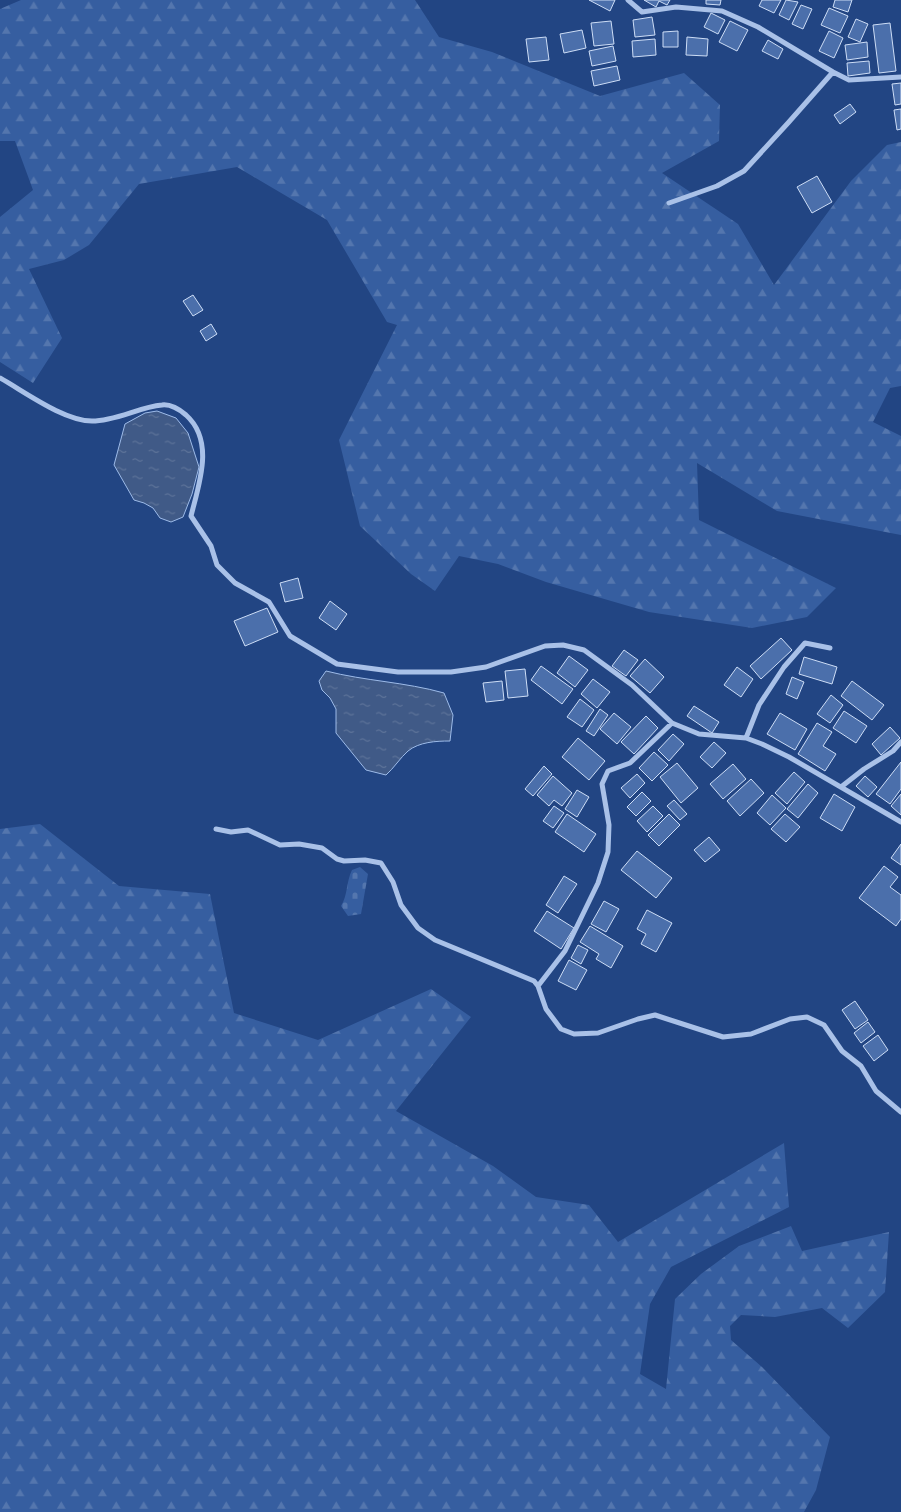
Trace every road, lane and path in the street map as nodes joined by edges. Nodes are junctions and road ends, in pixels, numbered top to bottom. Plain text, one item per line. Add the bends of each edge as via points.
1 (628, 0) edge
2 (833, 72) junction
3 (901, 77) edge
4 (669, 203) dead end
5 (0, 378) edge
6 (830, 648) dead end
7 (672, 723) junction
8 (746, 738) junction
9 (901, 742) edge
10 (841, 787) junction
11 (901, 822) edge
12 (216, 829) dead end
13 (538, 986) junction
14 (901, 1112) edge

1 - 2 street via 642,12 676,7 722,11 758,27
2 - 3 street via 849,80
2 - 4 street via 744,171 718,186
5 - 7 street via 62,414 91,421 164,404 181,411 195,425 203,455 202,476 191,516 211,546 217,565 235,583 270,602 290,636 337,664 398,672 451,672 486,667 545,646 563,645 584,650 632,685
6 - 8 street via 805,643 784,667 759,705
7 - 8 street via 699,734
7 - 13 street via 630,763 608,771 602,784 609,825 608,852 598,884 565,951
8 - 10 street via 789,757
9 - 10 street
10 - 11 street
12 - 13 street via 231,832 248,830 280,845 322,848 344,861 365,860 381,864 393,882 401,905 418,928 434,940 534,981
13 - 14 street via 546,1009 560,1029 574,1034 598,1034 638,1018 655,1015 723,1037 751,1034 790,1019 807,1017 824,1024 842,1050 861,1066 876,1091

